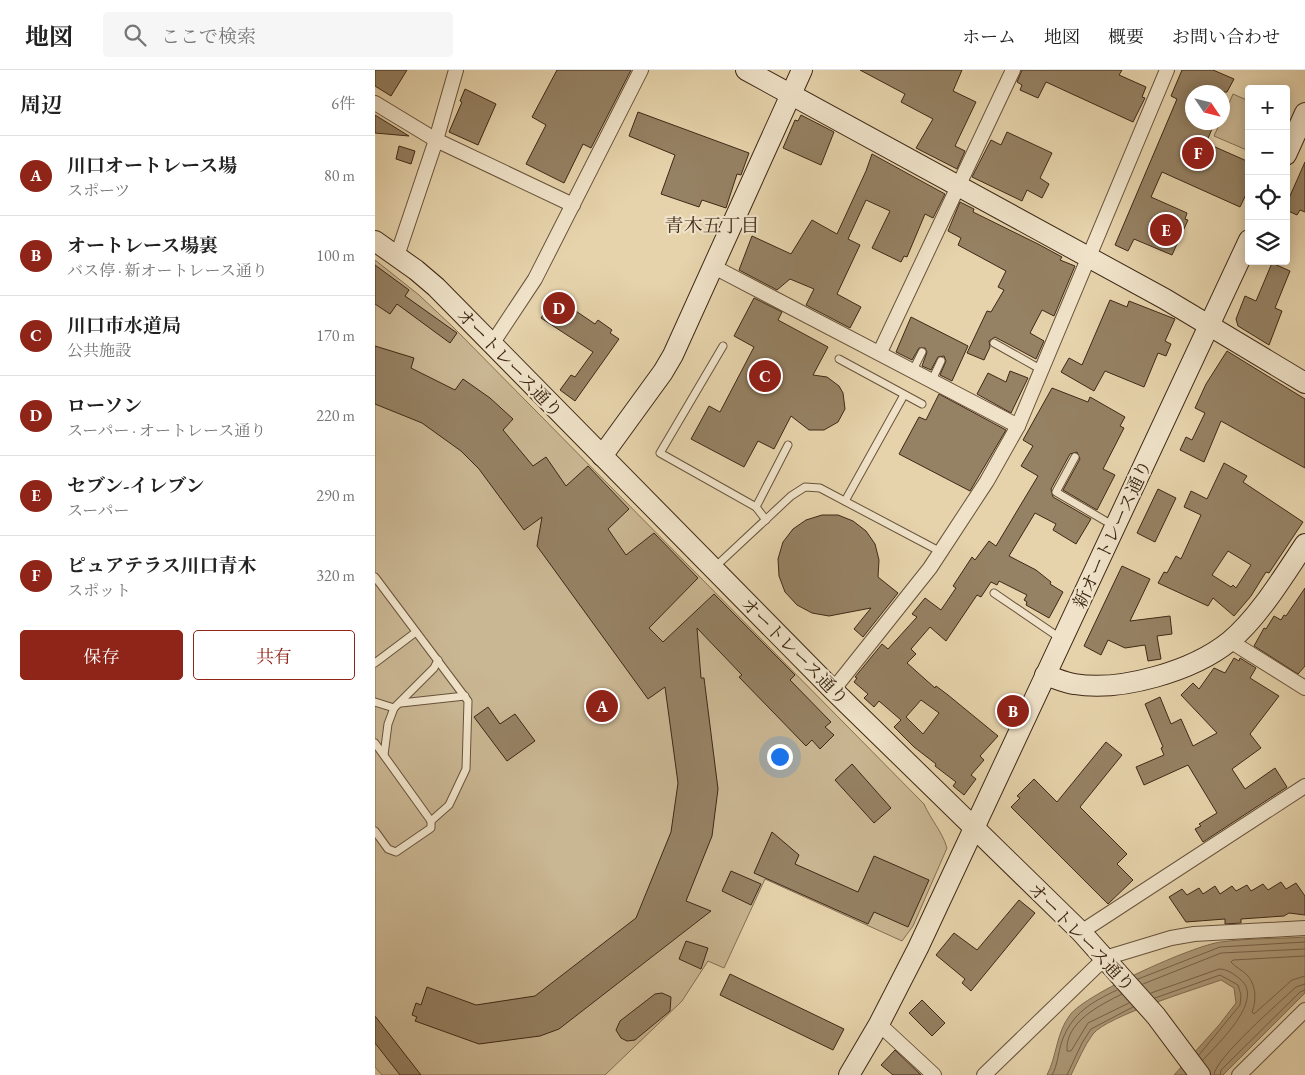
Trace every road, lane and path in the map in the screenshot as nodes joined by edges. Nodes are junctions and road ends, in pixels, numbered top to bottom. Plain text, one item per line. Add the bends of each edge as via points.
1 (456, 70) edge
2 (641, 70) edge
3 (746, 70) edge
4 (802, 70) edge
5 (1013, 70) edge
6 (1167, 70) edge
7 (791, 94) junction
8 (375, 103) edge
9 (1305, 113) edge
10 (436, 140) junction
11 (1290, 147) edge
12 (959, 185) junction
13 (573, 205) junction
14 (375, 242) edge
15 (1245, 249) edge
16 (397, 256) junction
17 (1089, 257) junction
18 (714, 267) junction
19 (1211, 325) junction
20 (994, 343) dead end
21 (492, 344) junction
22 (723, 346) dead end
23 (880, 352) junction
24 (922, 352) dead end
25 (839, 359) dead end
26 (941, 361) dead end
27 (913, 370) junction
28 (1042, 370) junction
29 (932, 380) junction
30 (1305, 382) edge
31 (904, 395) junction
32 (922, 404) dead end
33 (1018, 426) junction
34 (788, 446) dead end
35 (602, 456) junction
36 (1075, 457) dead end
37 (845, 501) junction
38 (757, 507) junction
39 (766, 520) junction
40 (1115, 527) junction
41 (1305, 544) edge
42 (941, 552) junction
43 (713, 569) junction
44 (375, 577) edge
45 (994, 593) dead end
46 (416, 632) junction
47 (1062, 639) junction
48 (1230, 641) junction
49 (438, 660) junction
50 (375, 663) edge
51 (1045, 675) junction
52 (1305, 688) edge
53 (833, 690) junction
54 (465, 696) junction
55 (375, 702) edge
56 (401, 703) junction
57 (394, 708) junction
58 (375, 743) edge
59 (384, 755) junction
60 (1305, 786) edge
61 (431, 821) junction
62 (974, 828) junction
63 (375, 831) edge
64 (1305, 928) edge
65 (1081, 932) junction
66 (1105, 958) junction
67 (1305, 1010) edge
68 (879, 1024) junction
69 (849, 1075) edge
70 (934, 1075) edge
71 (984, 1075) edge
72 (1200, 1075) edge
73 (1239, 1075) edge

1 - 10 street
2 - 13 street
3 - 7 street
4 - 7 street
5 - 12 street
6 - 17 street
7 - 12 street
7 - 18 street
8 - 10 street
9 - 11 street
10 - 13 street
10 - 16 street
12 - 17 street
12 - 23 street
13 - 21 street via 535,279
14 - 16 street, オートレース通り
15 - 19 street, 新オートレース通り
16 - 21 street, オートレース通り via 435,287
17 - 19 street
17 - 28 street
18 - 23 street
18 - 35 street via 663,372
19 - 30 street
19 - 40 street, 新オートレース通り
20 - 28 lane
21 - 35 street, オートレース通り
22 - 38 lane via 660,453
23 - 27 street
24 - 27 lane
25 - 31 lane
26 - 29 lane
27 - 29 street
28 - 33 street
29 - 33 street
31 - 32 lane
31 - 37 lane
33 - 42 street
34 - 38 lane
35 - 43 street, オートレース通り
36 - 40 lane via 1056,492
37 - 39 lane via 820,488 805,487
37 - 42 lane
38 - 39 lane
39 - 43 lane
40 - 47 street, 新オートレース通り
41 - 48 street via 1266,601
42 - 53 street
43 - 53 street, オートレース通り
44 - 46 lane
45 - 47 lane
46 - 49 lane
46 - 50 lane
47 - 51 street, 新オートレース通り
48 - 51 street via 1198,661 1147,680 1075,684
48 - 52 street
49 - 54 lane
49 - 56 lane
51 - 62 street, 新オートレース通り
53 - 62 street, オートレース通り
54 - 56 lane
54 - 61 lane via 469,701 466,770 449,805
55 - 57 lane
56 - 57 lane
57 - 59 lane via 387,724
58 - 59 lane
59 - 61 lane
60 - 65 street
61 - 63 lane via 431,828 396,852 388,850
62 - 65 street, オートレース通り
62 - 68 street, 新オートレース通り
64 - 66 street via 1194,934
65 - 66 street, オートレース通り
66 - 71 street
66 - 72 street, オートレース通り via 1156,1016
67 - 73 street
68 - 69 street, 新オートレース通り
68 - 70 street

